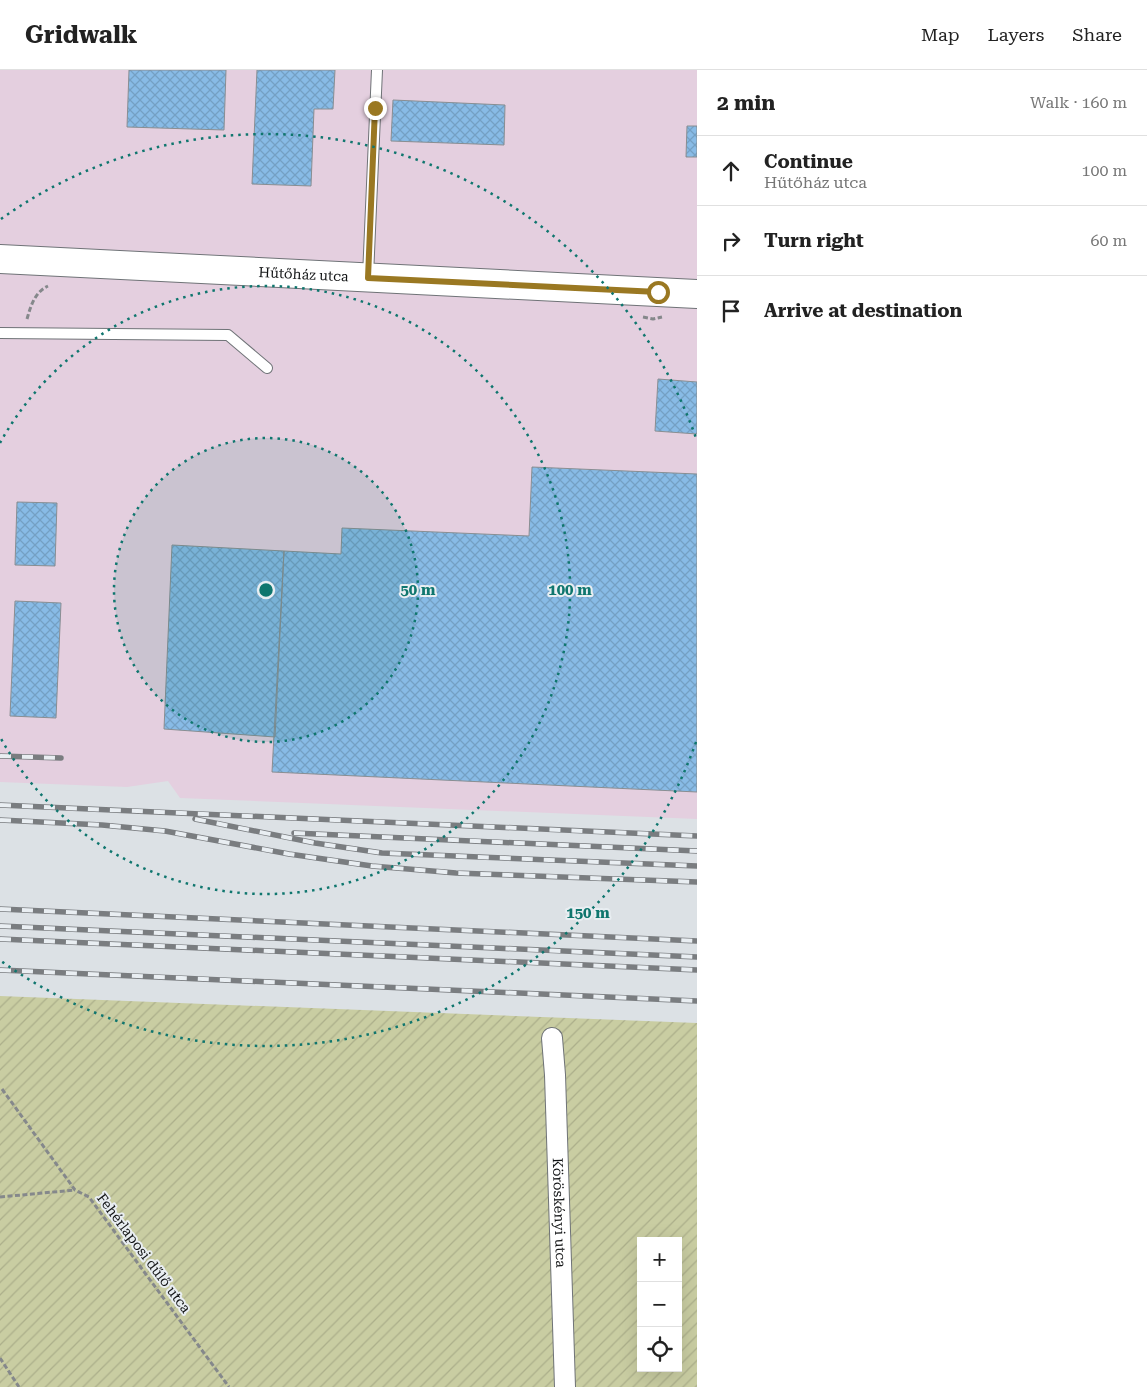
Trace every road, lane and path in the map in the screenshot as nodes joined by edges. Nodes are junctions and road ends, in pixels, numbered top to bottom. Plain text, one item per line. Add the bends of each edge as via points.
1 (377, 70) edge
2 (0, 260) edge
3 (368, 278) junction
4 (697, 294) edge
5 (0, 333) edge
6 (267, 368) dead end
7 (552, 1038) dead end
8 (2, 1089) dead end
9 (75, 1190) junction
10 (0, 1197) edge
11 (0, 1358) edge
12 (19, 1387) edge
13 (229, 1387) edge
14 (565, 1387) edge

1 - 3 lane
2 - 3 street, Hűtőház utca
3 - 4 street, Hűtőház utca
5 - 6 lane via 228,335
7 - 14 street, Köröskényi utca
8 - 9 path, Fehérlaposi dűlő utca
9 - 10 path
9 - 13 path, Fehérlaposi dűlő utca via 89,1197
11 - 12 path

